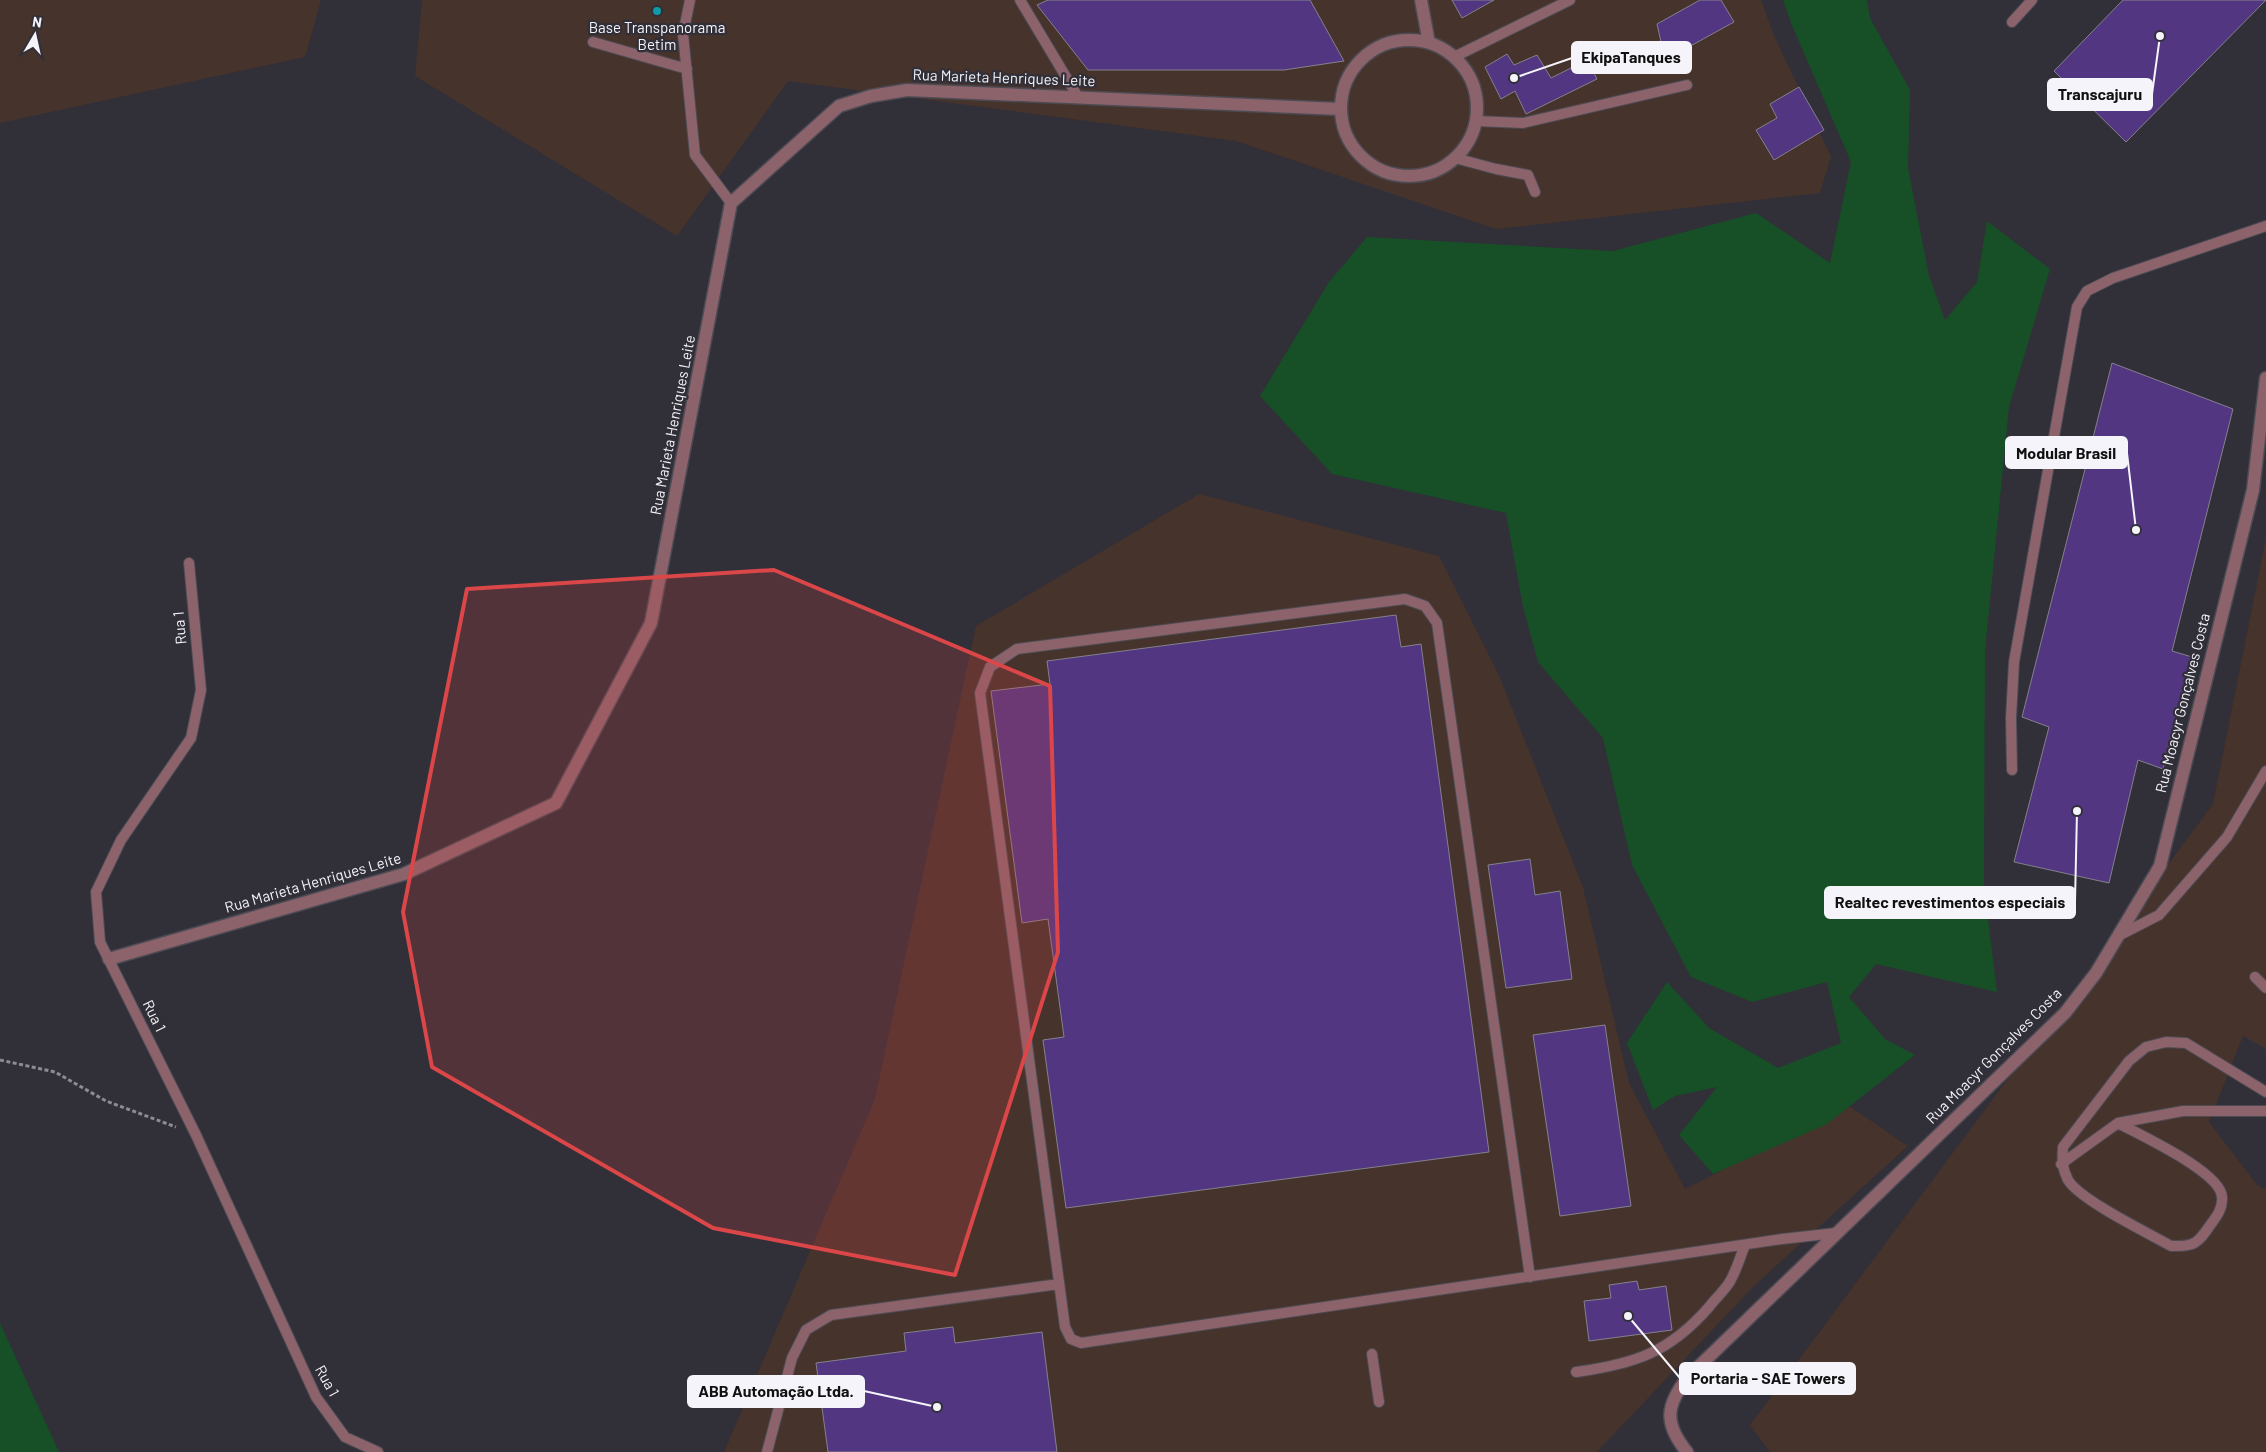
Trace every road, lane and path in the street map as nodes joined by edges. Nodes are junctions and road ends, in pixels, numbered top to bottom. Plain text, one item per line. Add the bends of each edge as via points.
1 (690, 0) edge
2 (1020, 0) edge
3 (1421, 0) edge
4 (1570, 0) edge
5 (2032, 0) edge
6 (2012, 22) dead end
7 (593, 42) dead end
8 (1429, 43) junction
9 (1454, 57) junction
10 (687, 70) junction
11 (1687, 85) dead end
12 (1078, 97) junction
13 (1340, 109) junction
14 (1476, 121) junction
15 (1455, 158) junction
16 (1535, 192) dead end
17 (731, 203) junction
18 (2266, 226) edge
19 (2266, 378) edge
20 (190, 563) dead end
21 (2012, 770) dead end
22 (2266, 771) edge
23 (2120, 935) junction
24 (108, 959) junction
25 (2255, 977) dead end
26 (2266, 988) edge
27 (0, 1060) edge
28 (2266, 1092) edge
29 (2266, 1111) edge
30 (2118, 1123) junction
31 (196, 1135) junction
32 (2061, 1164) junction
33 (1836, 1233) junction
34 (1745, 1245) junction
35 (1530, 1277) junction
36 (1059, 1284) junction
37 (1372, 1354) dead end
38 (1576, 1372) dead end
39 (1380, 1402) dead end
40 (378, 1452) edge
41 (767, 1452) edge
42 (1687, 1452) edge

1 - 10 lane via 683,34
2 - 12 lane
3 - 8 street
4 - 9 lane
5 - 6 lane
7 - 10 lane
8 - 9 street
8 - 13 street via 1400,41 1373,50 1352,69
9 - 14 street via 1473,86
10 - 17 lane via 695,155
11 - 14 lane via 1523,123
12 - 13 street, Rua Marieta Henriques Leite
12 - 17 street, Rua Marieta Henriques Leite via 907,90 838,106
13 - 15 street via 1342,124 1354,149 1376,168 1417,176 1431,173
14 - 15 street via 1468,141
15 - 16 lane via 1528,176
17 - 24 street, Rua Marieta Henriques Leite via 651,623 556,803 404,874
18 - 21 lane via 2113,278 2087,291 2077,307 2014,662
19 - 23 street, Rua Moacyr Gonçalves Costa via 2253,490 2160,866
20 - 24 lane, Rua 1 via 201,690 191,738 121,840 96,892 100,942
22 - 23 lane via 2227,837 2159,915
23 - 33 street, Rua Moacyr Gonçalves Costa via 2065,1013
24 - 31 lane, Rua 1
25 - 26 lane
27 - 31 path via 55,1072 106,1101
28 - 32 lane via 2186,1043 2166,1042 2146,1047 2129,1060 2063,1147
29 - 30 lane via 2183,1111
30 - 32 lane
30 - 32 lane via 2204,1171 2219,1185 2221,1210 2200,1241 2186,1247 2171,1246 2088,1198 2069,1182
31 - 40 lane, Rua 1 via 316,1396 345,1437
33 - 34 lane
33 - 42 street, Rua Moacyr Gonçalves Costa via 1675,1393 1669,1414 1672,1429
34 - 35 lane
34 - 38 lane via 1729,1283 1678,1339 1655,1353 1620,1364
35 - 36 lane via 1081,1342 1071,1339 1065,1327
35 - 36 lane via 1437,623 1425,606 1405,599 1017,649 990,667 980,693
36 - 41 lane via 831,1315 806,1330 792,1358
37 - 39 lane

